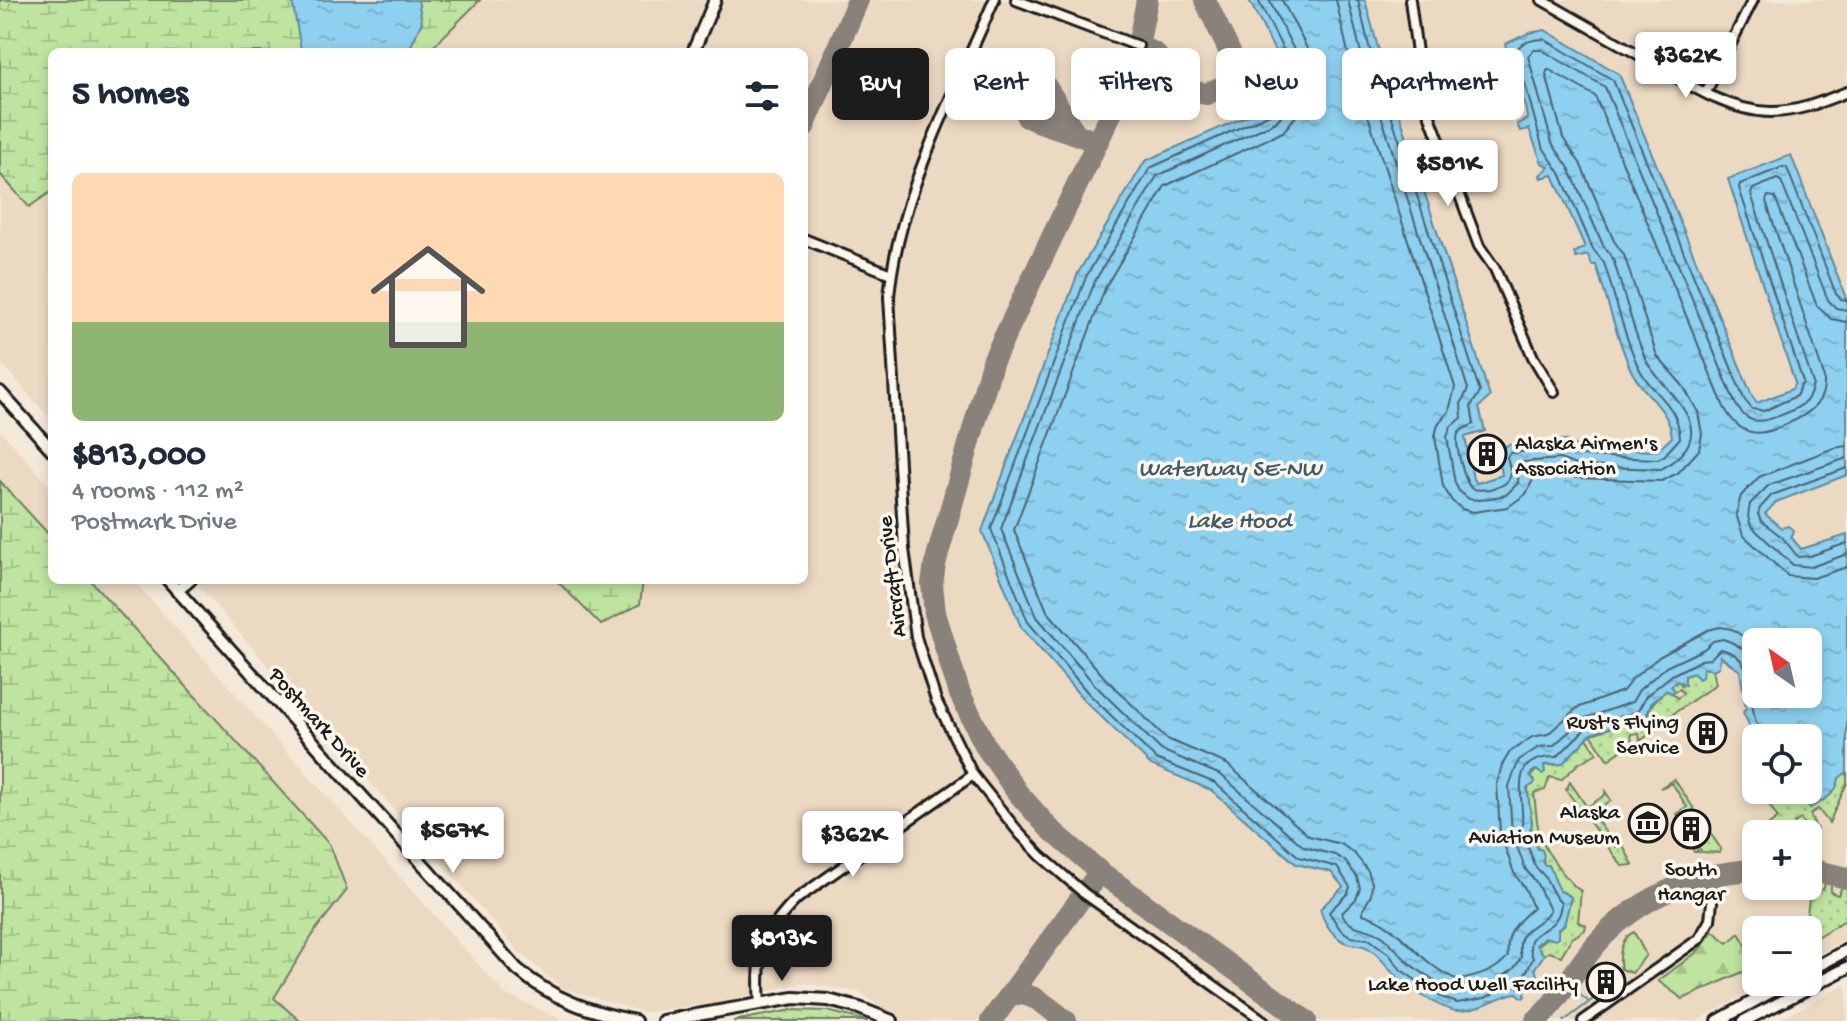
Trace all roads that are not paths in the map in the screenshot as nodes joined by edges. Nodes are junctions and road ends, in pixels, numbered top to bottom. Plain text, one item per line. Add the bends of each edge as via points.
1 (715, 0) edge
2 (994, 0) edge
3 (1016, 0) edge
4 (1410, 0) edge
5 (1542, 0) edge
6 (1753, 0) edge
7 (1138, 46) dead end
8 (695, 48) edge
9 (1706, 92) junction
10 (1847, 92) edge
11 (808, 241) edge
12 (891, 274) junction
13 (0, 392) edge
14 (1554, 392) dead end
15 (48, 446) edge
16 (171, 584) edge
17 (185, 584) edge
18 (177, 591) junction
19 (973, 775) junction
20 (1713, 893) dead end
21 (1847, 950) edge
22 (1822, 963) edge
23 (1847, 968) edge
24 (1764, 996) edge
25 (760, 1004) junction
26 (596, 1018) edge
27 (635, 1021) edge
28 (663, 1021) edge
29 (892, 1021) edge
30 (1264, 1021) edge
31 (1583, 1021) edge
32 (1718, 1021) edge
33 (1744, 1021) edge

1 - 8 street
2 - 12 street, Aircraft Drive via 914,187
3 - 7 street
4 - 14 street via 1423,98 1479,246
5 - 9 street
6 - 9 street
9 - 10 street via 1735,106 1770,112 1806,107
11 - 12 street
12 - 19 street, Aircraft Drive via 904,549 916,637 936,700
13 - 15 street
16 - 18 street, Postmark Drive
17 - 18 street
18 - 26 street, Postmark Drive via 507,960 549,993
19 - 25 street via 782,913 759,957
19 - 30 street, Aircraft Drive via 1020,834 1074,884
20 - 31 street via 1710,920 1699,939
21 - 22 street
23 - 33 street
24 - 32 street
25 - 28 street
25 - 29 street via 828,1000
26 - 27 street, Postmark Drive

